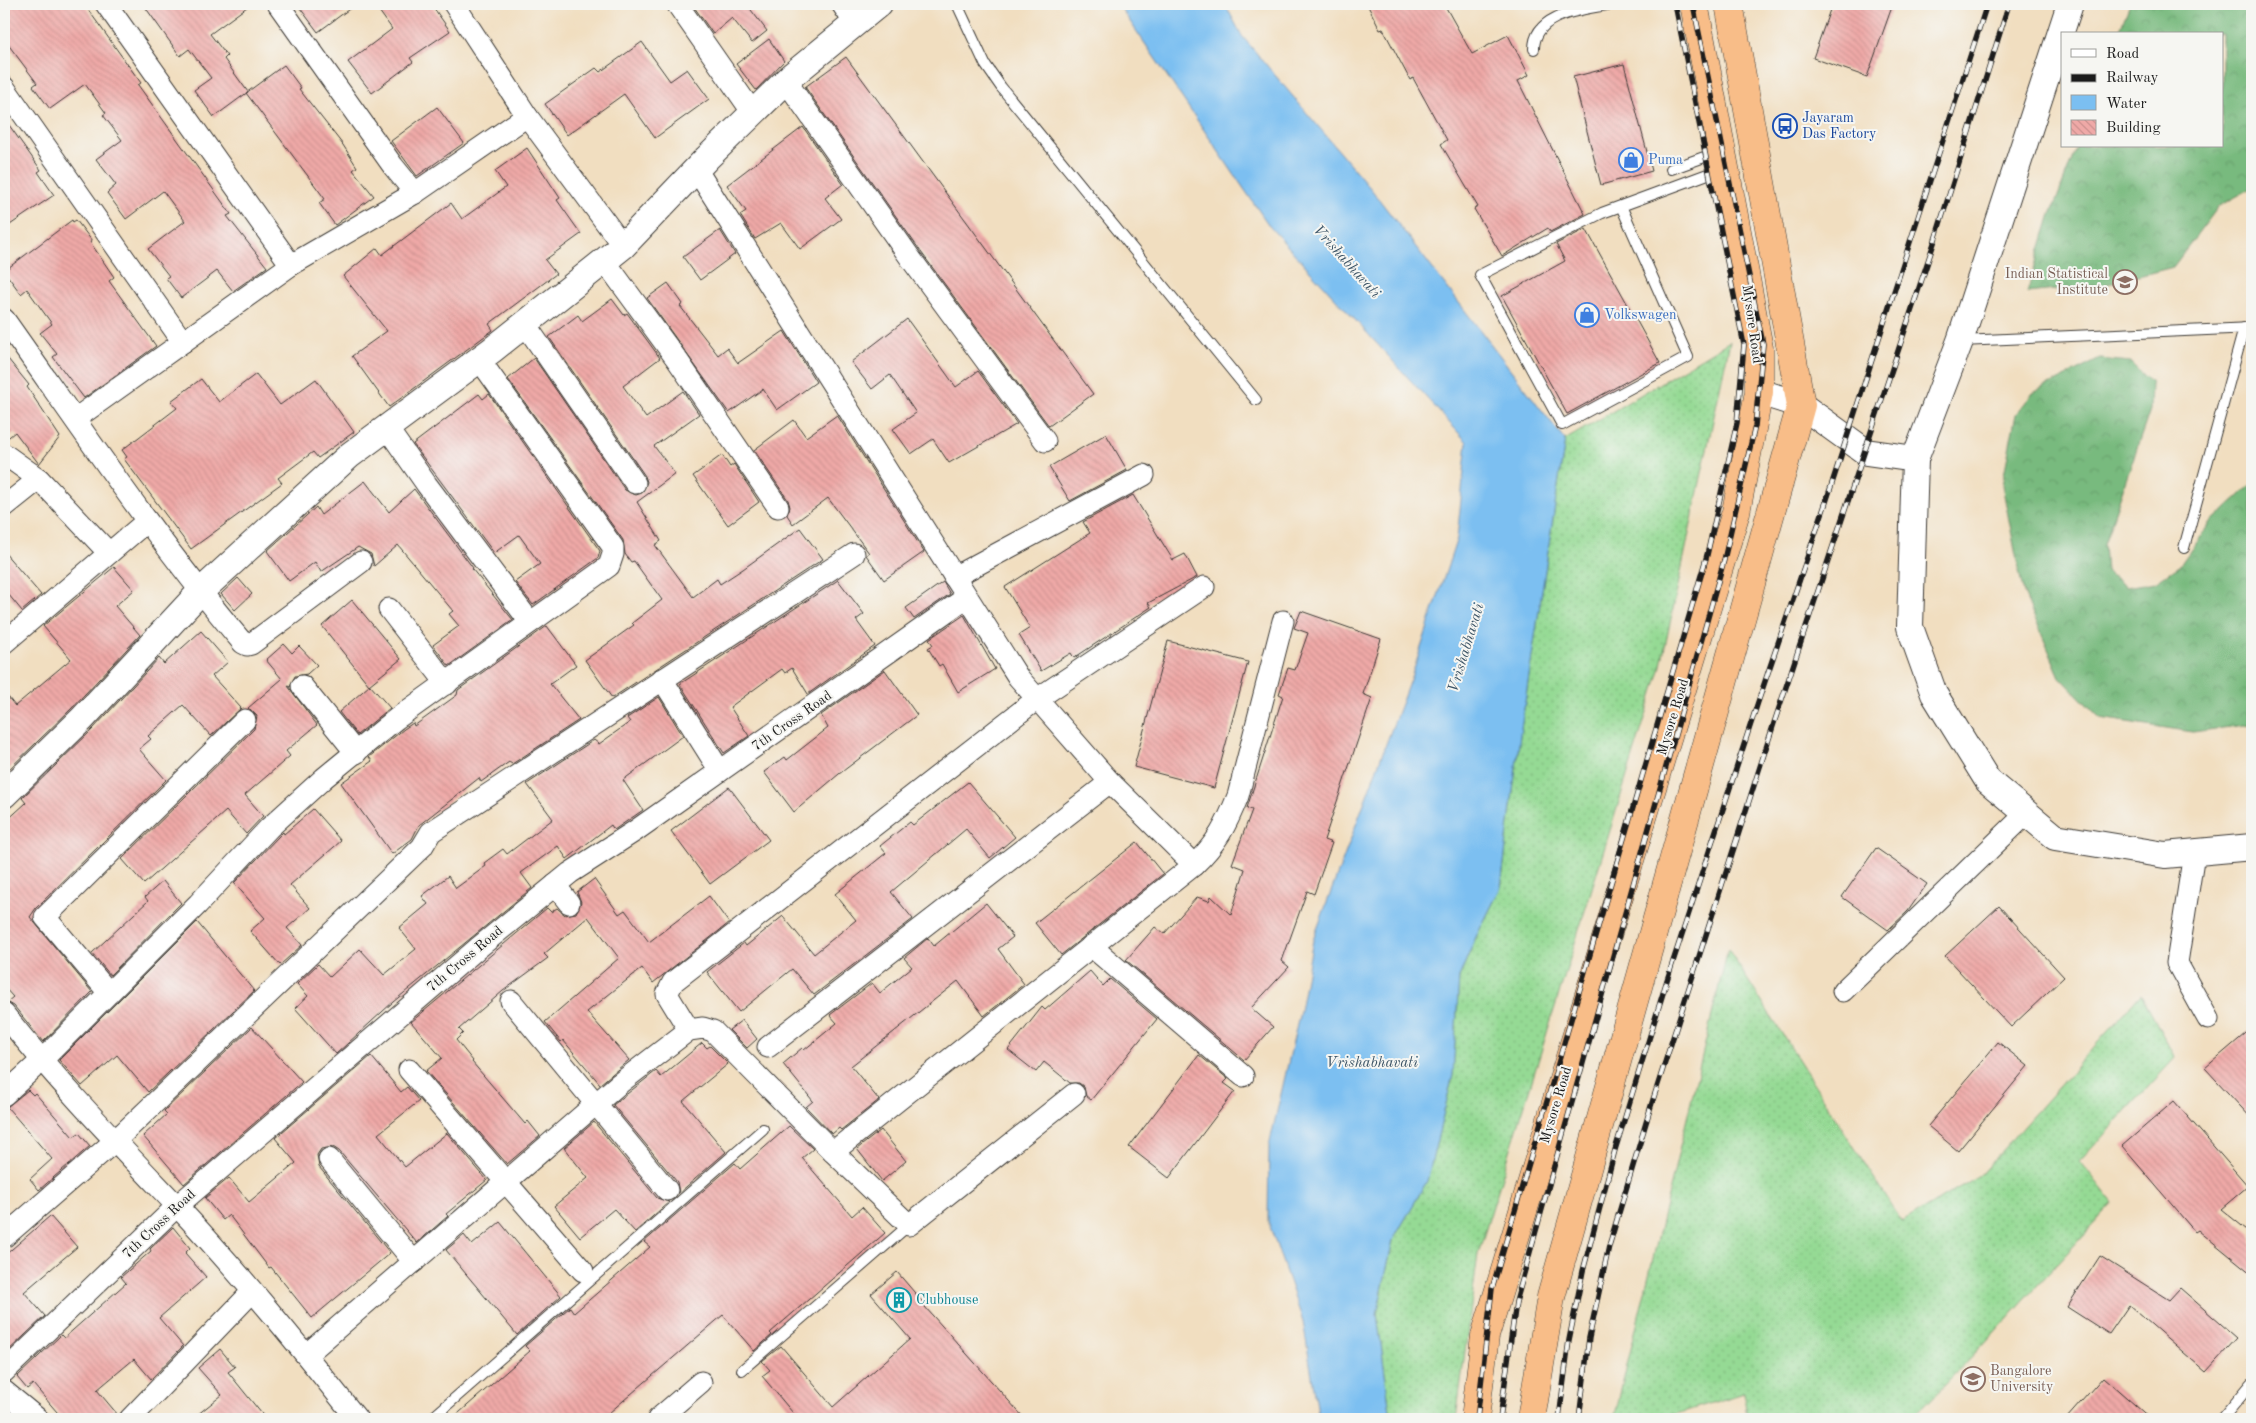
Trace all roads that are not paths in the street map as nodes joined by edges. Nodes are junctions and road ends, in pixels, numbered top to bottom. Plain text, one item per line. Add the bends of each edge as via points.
1 (106, 4) edge
2 (278, 4) edge
3 (454, 4) edge
4 (677, 4) edge
5 (878, 4) edge
6 (957, 4) edge
7 (1612, 4) edge
8 (1694, 4) edge
9 (1729, 4) edge
10 (2070, 4) edge
11 (848, 13) edge
12 (1534, 49) dead end
13 (786, 81) junction
14 (4, 87) edge
15 (753, 112) junction
16 (527, 116) junction
17 (1723, 159) junction
18 (696, 169) junction
19 (1672, 169) dead end
20 (415, 193) junction
21 (1621, 206) junction
22 (614, 253) junction
23 (292, 265) junction
24 (4, 320) edge
25 (525, 324) junction
26 (2248, 328) edge
27 (183, 342) junction
28 (1960, 342) junction
29 (479, 359) junction
30 (1759, 392) junction
31 (1256, 400) dead end
32 (1802, 406) junction
33 (75, 419) junction
34 (387, 428) junction
35 (1045, 442) dead end
36 (4, 454) edge
37 (1915, 459) junction
38 (1144, 475) dead end
39 (39, 479) junction
40 (635, 483) dead end
41 (4, 507) edge
42 (778, 507) dead end
43 (147, 521) junction
44 (2184, 548) dead end
45 (109, 553) junction
46 (854, 554) dead end
47 (361, 562) dead end
48 (954, 577) junction
49 (1204, 586) dead end
50 (200, 592) junction
51 (967, 597) junction
52 (389, 608) dead end
53 (1282, 621) dead end
54 (530, 622) junction
55 (4, 643) edge
56 (662, 679) junction
57 (447, 684) junction
58 (302, 686) dead end
59 (1037, 699) junction
60 (245, 720) dead end
61 (356, 752) junction
62 (720, 771) junction
63 (1110, 782) junction
64 (4, 795) edge
65 (2027, 813) junction
66 (2252, 847) edge
67 (2194, 853) junction
68 (1194, 865) junction
69 (555, 885) junction
70 (569, 903) dead end
71 (1092, 946) junction
72 (1843, 991) dead end
73 (109, 993) junction
74 (510, 1001) dead end
75 (4, 1014) edge
76 (2208, 1019) dead end
77 (689, 1030) junction
78 (768, 1047) dead end
79 (41, 1061) junction
80 (409, 1070) dead end
81 (1243, 1076) dead end
82 (4, 1094) edge
83 (1074, 1094) dead end
84 (596, 1103) junction
85 (763, 1129) dead end
86 (116, 1140) junction
87 (833, 1152) junction
88 (329, 1159) dead end
89 (506, 1181) junction
90 (667, 1190) dead end
91 (177, 1206) junction
92 (908, 1225) junction
93 (4, 1237) edge
94 (414, 1262) junction
95 (583, 1271) dead end
96 (252, 1292) junction
97 (306, 1355) junction
98 (742, 1370) dead end
99 (4, 1372) edge
100 (701, 1382) dead end
101 (2252, 1383) edge
102 (4, 1391) edge
103 (38, 1419) edge
104 (130, 1419) edge
105 (357, 1419) edge
106 (432, 1419) edge
107 (658, 1419) edge
108 (1475, 1419) edge
109 (1531, 1419) edge
110 (2222, 1419) edge

1 - 23 street
2 - 20 street
3 - 16 street
4 - 15 street
5 - 11 street
6 - 31 lane via 985,64 1001,87
7 - 12 lane via 1555,18 1534,39
8 - 17 highway, Mysore Road
9 - 32 highway
10 - 28 street
11 - 13 street
13 - 15 street
13 - 35 street
14 - 27 street
15 - 18 street
16 - 20 street
16 - 22 street
17 - 19 lane
17 - 21 lane
17 - 30 highway, Mysore Road via 1759,348
18 - 22 street
18 - 48 street
20 - 23 street
21 - 21 lane via 1480,275 1562,425 1688,357
22 - 25 street
22 - 42 street via 678,361
23 - 27 street
24 - 33 street
25 - 29 street
25 - 40 street
26 - 28 lane
26 - 44 lane
27 - 33 street
28 - 37 street
29 - 34 street
29 - 54 street via 613,547 612,560 605,570
30 - 32 street
30 - 108 highway, Mysore Road via 1736,512 1485,1336
32 - 37 street via 1866,452
32 - 109 highway via 1551,1297
33 - 43 street
34 - 50 street via 350,455
34 - 54 street
36 - 39 street
37 - 65 street via 1910,627 1934,694 1988,781
38 - 48 street
39 - 41 street
39 - 45 street
43 - 45 street
43 - 50 street
45 - 55 street
46 - 56 street
47 - 50 street via 249,645 243,643
48 - 51 street
49 - 59 street
50 - 64 street via 82,719
51 - 59 street via 1018,676
51 - 62 street, 7th Cross Road
52 - 57 street
53 - 68 street via 1238,796 1213,847
54 - 57 street
56 - 62 street
56 - 86 street via 431,832 422,847
57 - 61 street
58 - 61 street
59 - 63 street
59 - 77 street via 673,982 667,994
60 - 73 street via 45,917
61 - 73 street via 268,828
62 - 69 street, 7th Cross Road
63 - 68 street
63 - 78 street
65 - 67 street via 2055,837 2165,855
65 - 72 street
66 - 67 street
67 - 76 street via 2177,963
68 - 71 street
69 - 70 street
69 - 91 street, 7th Cross Road
71 - 81 street
71 - 87 street
73 - 79 street
74 - 84 street
75 - 79 street
77 - 84 street
77 - 87 street via 703,1028 713,1031
79 - 82 street
79 - 86 street
80 - 89 street
83 - 92 street
84 - 89 street
84 - 90 street
85 - 106 lane
86 - 91 street
86 - 93 street
87 - 92 street
88 - 94 street
89 - 94 street
89 - 95 street
91 - 96 street
91 - 99 street, 7th Cross Road
92 - 98 lane
94 - 97 street
96 - 97 street
96 - 104 street
97 - 105 street
100 - 107 street
101 - 110 lane
102 - 103 street

